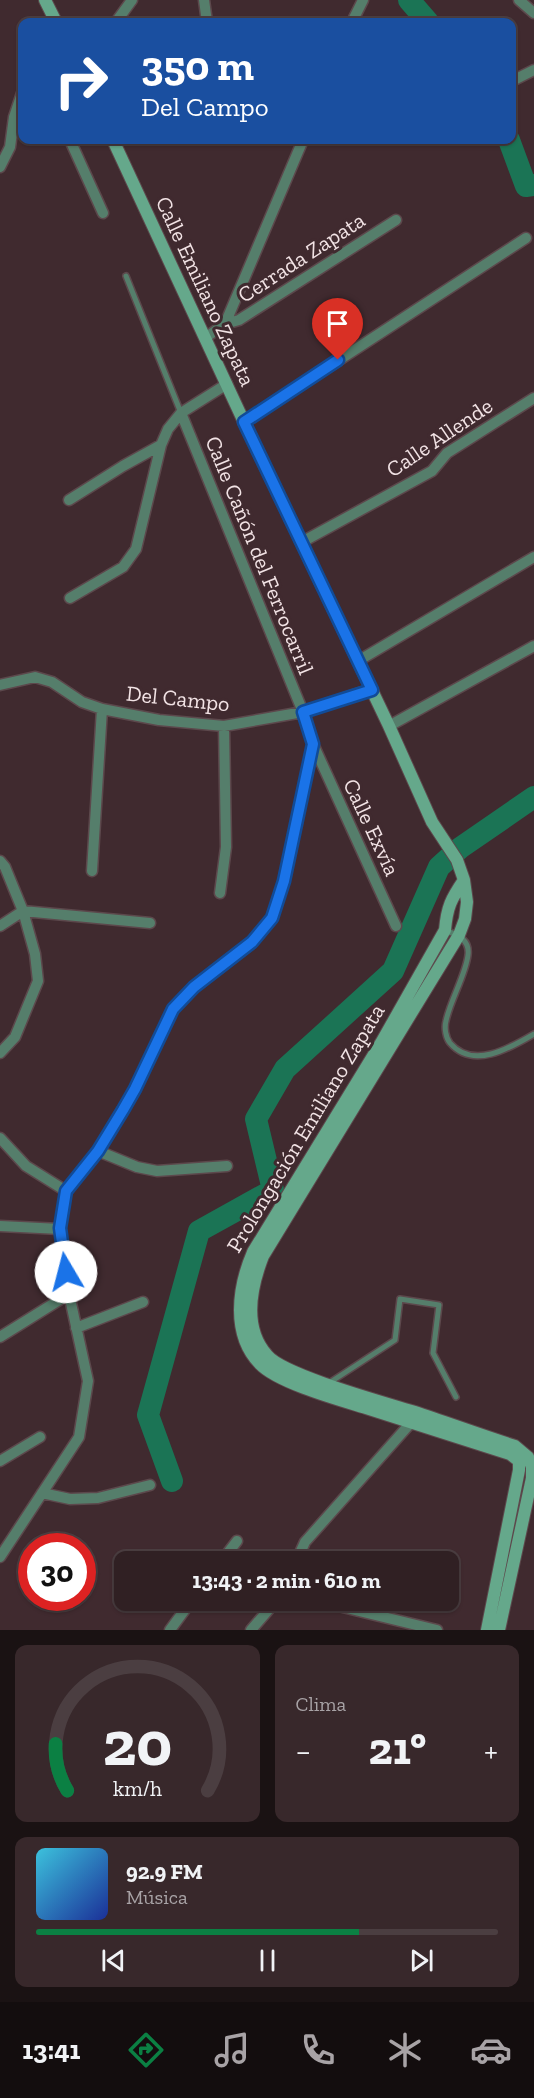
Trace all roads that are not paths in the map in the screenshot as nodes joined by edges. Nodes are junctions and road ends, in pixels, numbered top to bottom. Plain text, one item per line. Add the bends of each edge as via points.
1 (45, 0) edge
2 (132, 0) edge
3 (204, 0) edge
4 (363, 0) edge
5 (519, 0) edge
6 (534, 13) edge
7 (52, 18) edge
8 (119, 18) edge
9 (206, 18) edge
10 (354, 18) edge
11 (534, 70) edge
12 (516, 79) edge
13 (18, 105) edge
14 (72, 144) edge
15 (117, 144) edge
16 (301, 144) edge
17 (0, 167) edge
18 (103, 213) dead end
19 (396, 219) dead end
20 (526, 238) dead end
21 (126, 276) dead end
22 (225, 324) junction
23 (205, 338) junction
24 (226, 384) junction
25 (534, 398) edge
26 (181, 412) junction
27 (244, 422) junction
28 (161, 445) junction
29 (69, 500) dead end
30 (302, 542) junction
31 (534, 558) edge
32 (70, 598) dead end
33 (534, 646) edge
34 (358, 662) junction
35 (0, 685) edge
36 (372, 690) junction
37 (102, 709) junction
38 (303, 712) junction
39 (224, 726) junction
40 (389, 726) junction
41 (313, 744) junction
42 (0, 861) edge
43 (92, 871) dead end
44 (464, 880) junction
45 (220, 893) dead end
46 (23, 911) junction
47 (150, 923) dead end
48 (0, 926) edge
49 (396, 926) dead end
50 (445, 930) junction
51 (459, 935) junction
52 (534, 1034) edge
53 (0, 1053) edge
54 (0, 1138) edge
55 (98, 1151) junction
56 (227, 1166) dead end
57 (66, 1191) junction
58 (0, 1226) edge
59 (60, 1228) junction
60 (69, 1294) junction
61 (143, 1302) dead end
62 (76, 1328) junction
63 (0, 1337) edge
64 (327, 1384) junction
65 (315, 1392) junction
66 (456, 1397) dead end
67 (415, 1418) junction
68 (40, 1437) dead end
69 (523, 1459) junction
70 (0, 1461) edge
71 (150, 1485) dead end
72 (42, 1493) junction
73 (237, 1541) dead end
74 (229, 1551) edge
75 (301, 1551) edge
76 (0, 1557) edge
77 (184, 1611) edge
78 (268, 1611) edge
79 (359, 1611) edge
80 (170, 1630) edge
81 (251, 1630) edge
82 (437, 1630) edge
83 (486, 1630) edge
84 (500, 1630) edge

1 - 7 main road
2 - 8 street
3 - 9 street
4 - 10 street
5 - 6 street
11 - 12 street
13 - 17 street via 10,147
14 - 18 street
15 - 23 main road, Calle Emiliano Zapata
16 - 22 street
19 - 22 street, Cerrada Zapata via 239,320
20 - 27 street
21 - 26 lane
22 - 23 street, Cerrada Zapata
23 - 24 main road, Calle Emiliano Zapata
24 - 26 street
24 - 27 main road, Calle Emiliano Zapata
25 - 30 street, Calle Allende via 447,453 432,471
26 - 28 street
26 - 38 street, Calle Cañón del Ferrocarril
27 - 30 main road, Calle Emiliano Zapata
28 - 29 street
28 - 32 street via 136,549 123,567
30 - 34 main road, Calle Emiliano Zapata
31 - 34 street
33 - 40 street
34 - 36 main road, Calle Emiliano Zapata
35 - 37 street, Del Campo via 35,677
36 - 38 street, Del Campo
36 - 40 main road, Calle Emiliano Zapata
37 - 39 street, Del Campo via 159,720
37 - 43 street
38 - 39 street, Del Campo
38 - 41 street, Calle Cañón del Ferrocarril
39 - 45 street via 226,847
40 - 44 main road, Calle Emiliano Zapata via 432,822 457,860
41 - 49 street, Calle Exvía
41 - 55 street via 284,881 272,918 252,942 194,987 173,1009 135,1089
42 - 46 street
44 - 50 main road via 450,899
44 - 51 main road, Calle Emiliano Zapata via 467,902
46 - 47 street
46 - 48 street
46 - 53 street via 38,981 15,1036
50 - 51 lane
50 - 65 main road, Prolongación Emiliano Zapata via 243,1275 241,1327 249,1348 261,1365
51 - 52 lane via 466,942 468,954 445,1024 447,1039 458,1052 474,1056 510,1047
51 - 64 main road, Prolongación Emiliano Zapata via 263,1256 255,1278 252,1325 263,1350 286,1367
54 - 57 street via 26,1166
55 - 56 street via 157,1172
55 - 57 street
57 - 59 street
58 - 59 street
59 - 60 street
60 - 62 street
60 - 63 street
61 - 62 street
62 - 72 street via 88,1381 79,1437
64 - 65 lane
64 - 66 lane via 395,1340 400,1299 439,1305 434,1353
64 - 67 main road, Prolongación Emiliano Zapata
65 - 67 main road, Prolongación Emiliano Zapata
67 - 69 main road, Prolongación Emiliano Zapata
67 - 75 street
68 - 70 street
69 - 83 main road
69 - 84 main road via 532,1467 531,1478
71 - 72 street via 98,1498 70,1499
72 - 76 street
73 - 74 street
77 - 80 street
78 - 81 street
79 - 82 street

